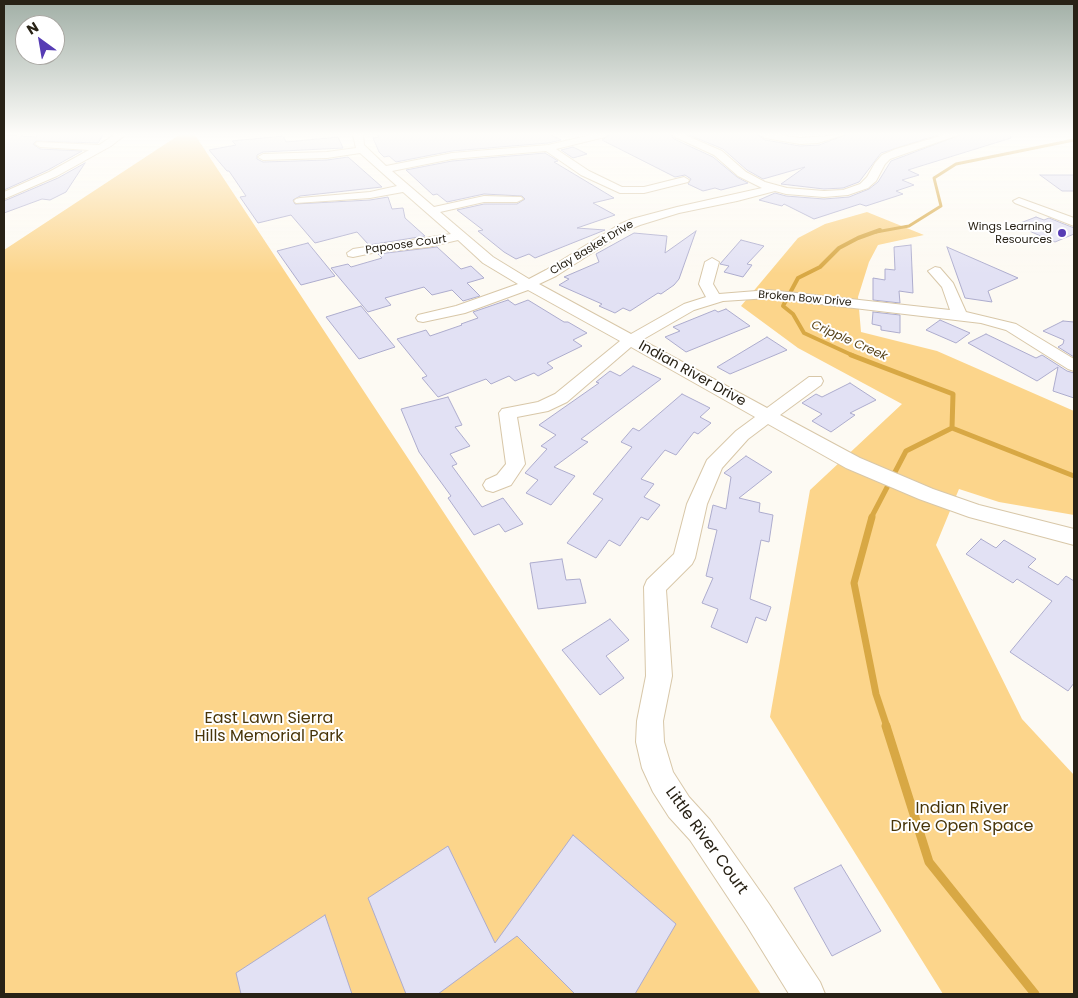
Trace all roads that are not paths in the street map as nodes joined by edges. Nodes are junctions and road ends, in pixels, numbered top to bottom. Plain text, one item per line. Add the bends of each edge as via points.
1 (36, 182) edge
2 (398, 182) edge
3 (603, 182) edge
4 (678, 182) edge
5 (757, 182) edge
6 (869, 182) edge
7 (405, 188) junction
8 (774, 188) junction
9 (1037, 194) dead end
10 (4, 196) edge
11 (517, 199) dead end
12 (300, 201) dead end
13 (430, 211) junction
14 (1074, 222) edge
15 (460, 236) junction
16 (353, 253) dead end
17 (712, 262) dead end
18 (935, 271) dead end
19 (529, 284) junction
20 (714, 298) junction
21 (960, 315) junction
22 (423, 318) dead end
23 (631, 340) junction
24 (1074, 366) edge
25 (815, 380) dead end
26 (768, 416) junction
27 (493, 485) dead end
28 (1074, 537) edge
29 (808, 994) edge

1 - 10 street
2 - 7 street, Indian River Drive
3 - 4 street via 620,190 644,190
5 - 8 street
6 - 8 street via 856,190 831,194
7 - 12 street via 370,195
7 - 13 street, Indian River Drive
8 - 19 street, Clay Basket Drive via 636,222
9 - 14 street via 1019,201
11 - 13 street via 476,200
13 - 15 street, Indian River Drive
15 - 16 street, Papoose Court
15 - 19 street, Indian River Drive via 488,260
17 - 20 street via 706,284
18 - 21 street via 948,286
19 - 22 street, Clay Basket Drive via 460,310
19 - 23 street, Indian River Drive
20 - 21 street, Broken Bow Drive via 769,294
20 - 23 street, Broken Bow Drive via 689,307
21 - 24 street, Broken Bow Drive via 1011,327
23 - 26 street, Indian River Drive
23 - 27 street, Broken Bow Drive via 561,398 542,407 508,413 516,464 508,476
25 - 26 street, Little River Court
26 - 28 street, Indian River Drive via 853,462 920,492 976,512
26 - 29 street, Little River Court via 742,435 714,465 697,504 684,558 655,587 659,676 650,721 650,742 663,782 679,807 700,830

